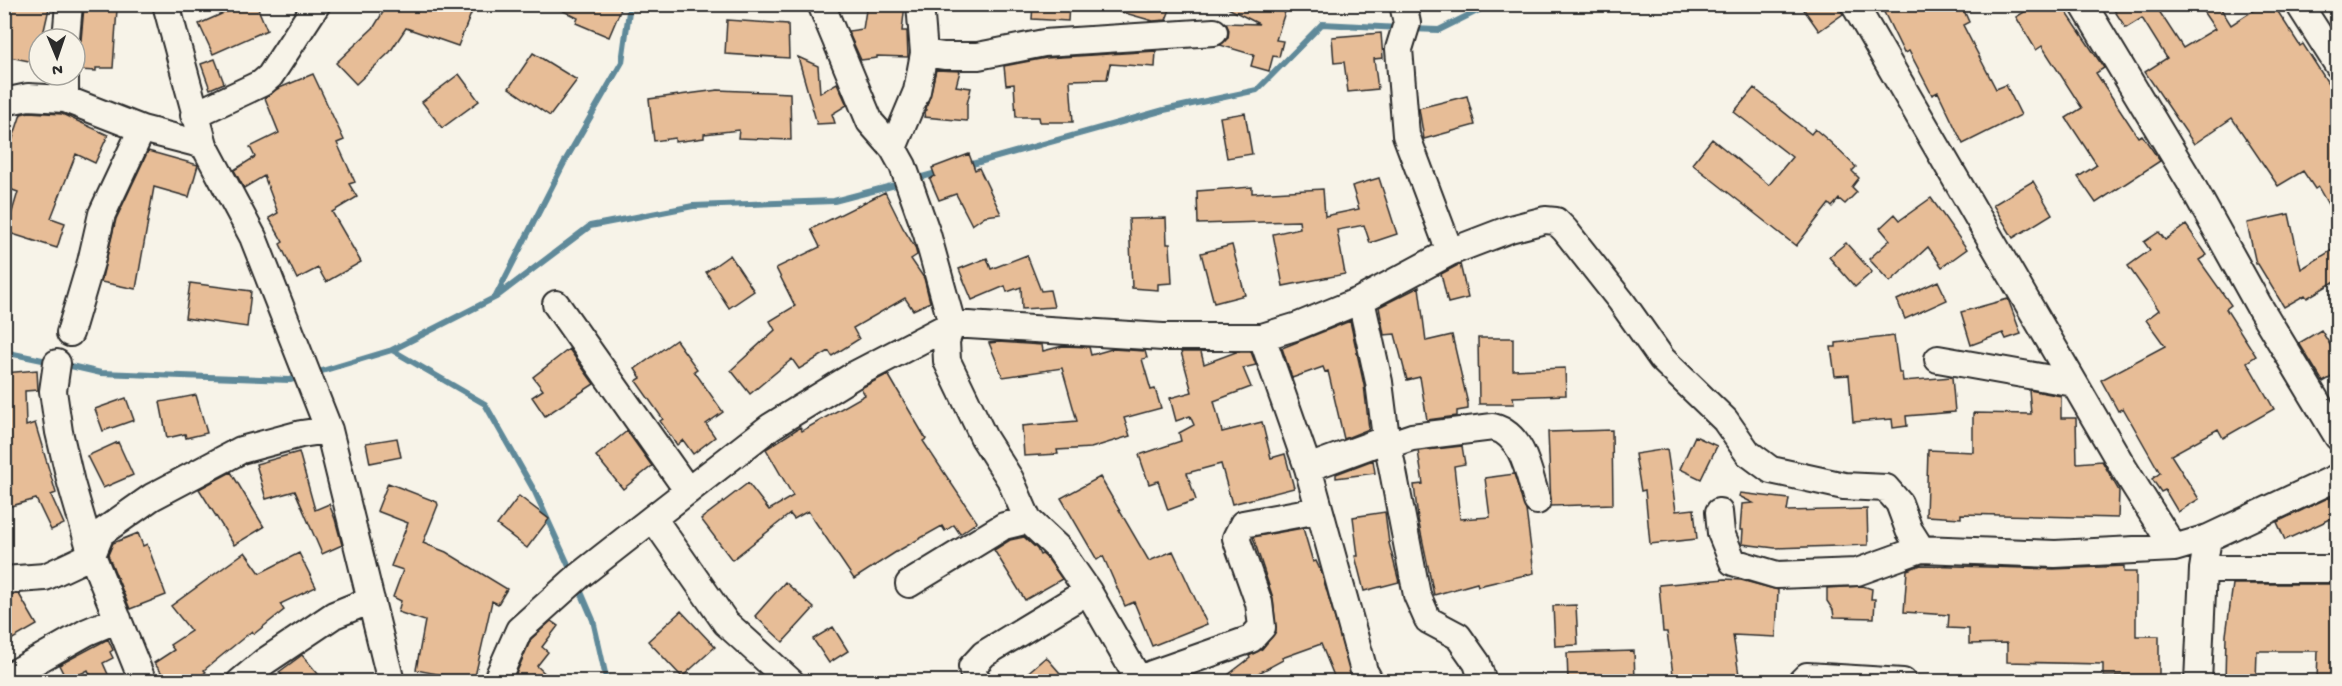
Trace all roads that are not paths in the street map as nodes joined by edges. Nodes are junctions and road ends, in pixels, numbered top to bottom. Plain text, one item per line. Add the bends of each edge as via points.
1 (69, 4) edge
2 (166, 4) edge
3 (317, 4) edge
4 (821, 4) edge
5 (921, 4) edge
6 (1403, 4) edge
7 (1854, 4) edge
8 (2084, 4) edge
9 (2299, 4) edge
10 (67, 27) edge
11 (1214, 32) dead end
12 (924, 53) junction
13 (2337, 65) edge
14 (65, 87) edge
15 (4, 102) edge
16 (194, 115) junction
17 (142, 129) junction
18 (204, 145) junction
19 (893, 148) junction
20 (1450, 252) junction
21 (1361, 300) junction
22 (556, 304) dead end
23 (952, 324) junction
24 (70, 333) dead end
25 (1262, 337) junction
26 (1938, 359) dead end
27 (57, 363) dead end
28 (2074, 383) junction
29 (330, 430) junction
30 (2337, 437) edge
31 (1387, 439) junction
32 (1308, 468) junction
33 (2337, 477) edge
34 (688, 491) junction
35 (1537, 501) dead end
36 (1319, 510) junction
37 (1719, 512) dead end
38 (653, 518) junction
39 (1028, 520) junction
40 (2208, 538) junction
41 (2174, 548) junction
42 (1922, 549) junction
43 (92, 555) junction
44 (2203, 569) junction
45 (2337, 569) edge
46 (4, 580) edge
47 (909, 584) dead end
48 (1088, 591) junction
49 (371, 600) junction
50 (118, 619) junction
51 (4, 679) edge
52 (1135, 679) edge
53 (143, 681) edge
54 (240, 681) edge
55 (391, 681) edge
56 (496, 681) edge
57 (791, 681) edge
58 (979, 681) edge
59 (1370, 681) edge
60 (1483, 681) edge
61 (1801, 681) edge
62 (1903, 681) edge
63 (2198, 681) edge

1 - 10 street
2 - 16 street
3 - 16 street via 270,76
4 - 19 street via 870,122
5 - 12 street
6 - 20 street via 1407,23 1399,49 1406,135
7 - 28 street
8 - 30 street
9 - 13 street
11 - 12 street via 1044,43 978,56
12 - 19 street via 917,91
14 - 15 street
14 - 17 street
16 - 18 street
17 - 18 street
17 - 24 street via 102,214
18 - 29 street via 253,237
19 - 23 street via 927,234
20 - 21 street
20 - 42 street via 1510,229 1556,221 1662,359 1725,420 1748,453 1771,470 1844,486 1886,488 1899,502 1909,530
21 - 25 street
21 - 31 street
22 - 34 street
23 - 25 street via 1163,337
23 - 34 street via 856,374 770,427
23 - 39 street via 946,341 947,361
25 - 32 street
26 - 28 street
27 - 43 street via 53,391 59,432
28 - 41 street
29 - 43 street via 241,450 152,497 101,533
29 - 49 street
31 - 32 street
31 - 35 street via 1397,442 1493,427 1503,429 1521,450
31 - 60 street via 1417,595 1428,620 1458,636 1478,663
32 - 36 street
33 - 40 street
34 - 38 street
36 - 52 street via 1242,524 1236,538 1259,603 1262,627 1251,639
36 - 59 street
37 - 42 street via 1721,533 1732,562 1777,575 1857,572
38 - 56 street via 519,630
38 - 57 street via 726,623
39 - 47 street via 1004,526
39 - 48 street via 1059,549
40 - 41 street
40 - 44 street
41 - 42 street via 2055,554
43 - 46 street via 45,577
43 - 50 street
44 - 45 street
44 - 63 street
48 - 52 street
48 - 58 street via 984,654 972,667
49 - 54 street via 334,615
49 - 55 street
50 - 51 street
50 - 53 street
61 - 62 street via 1807,676

